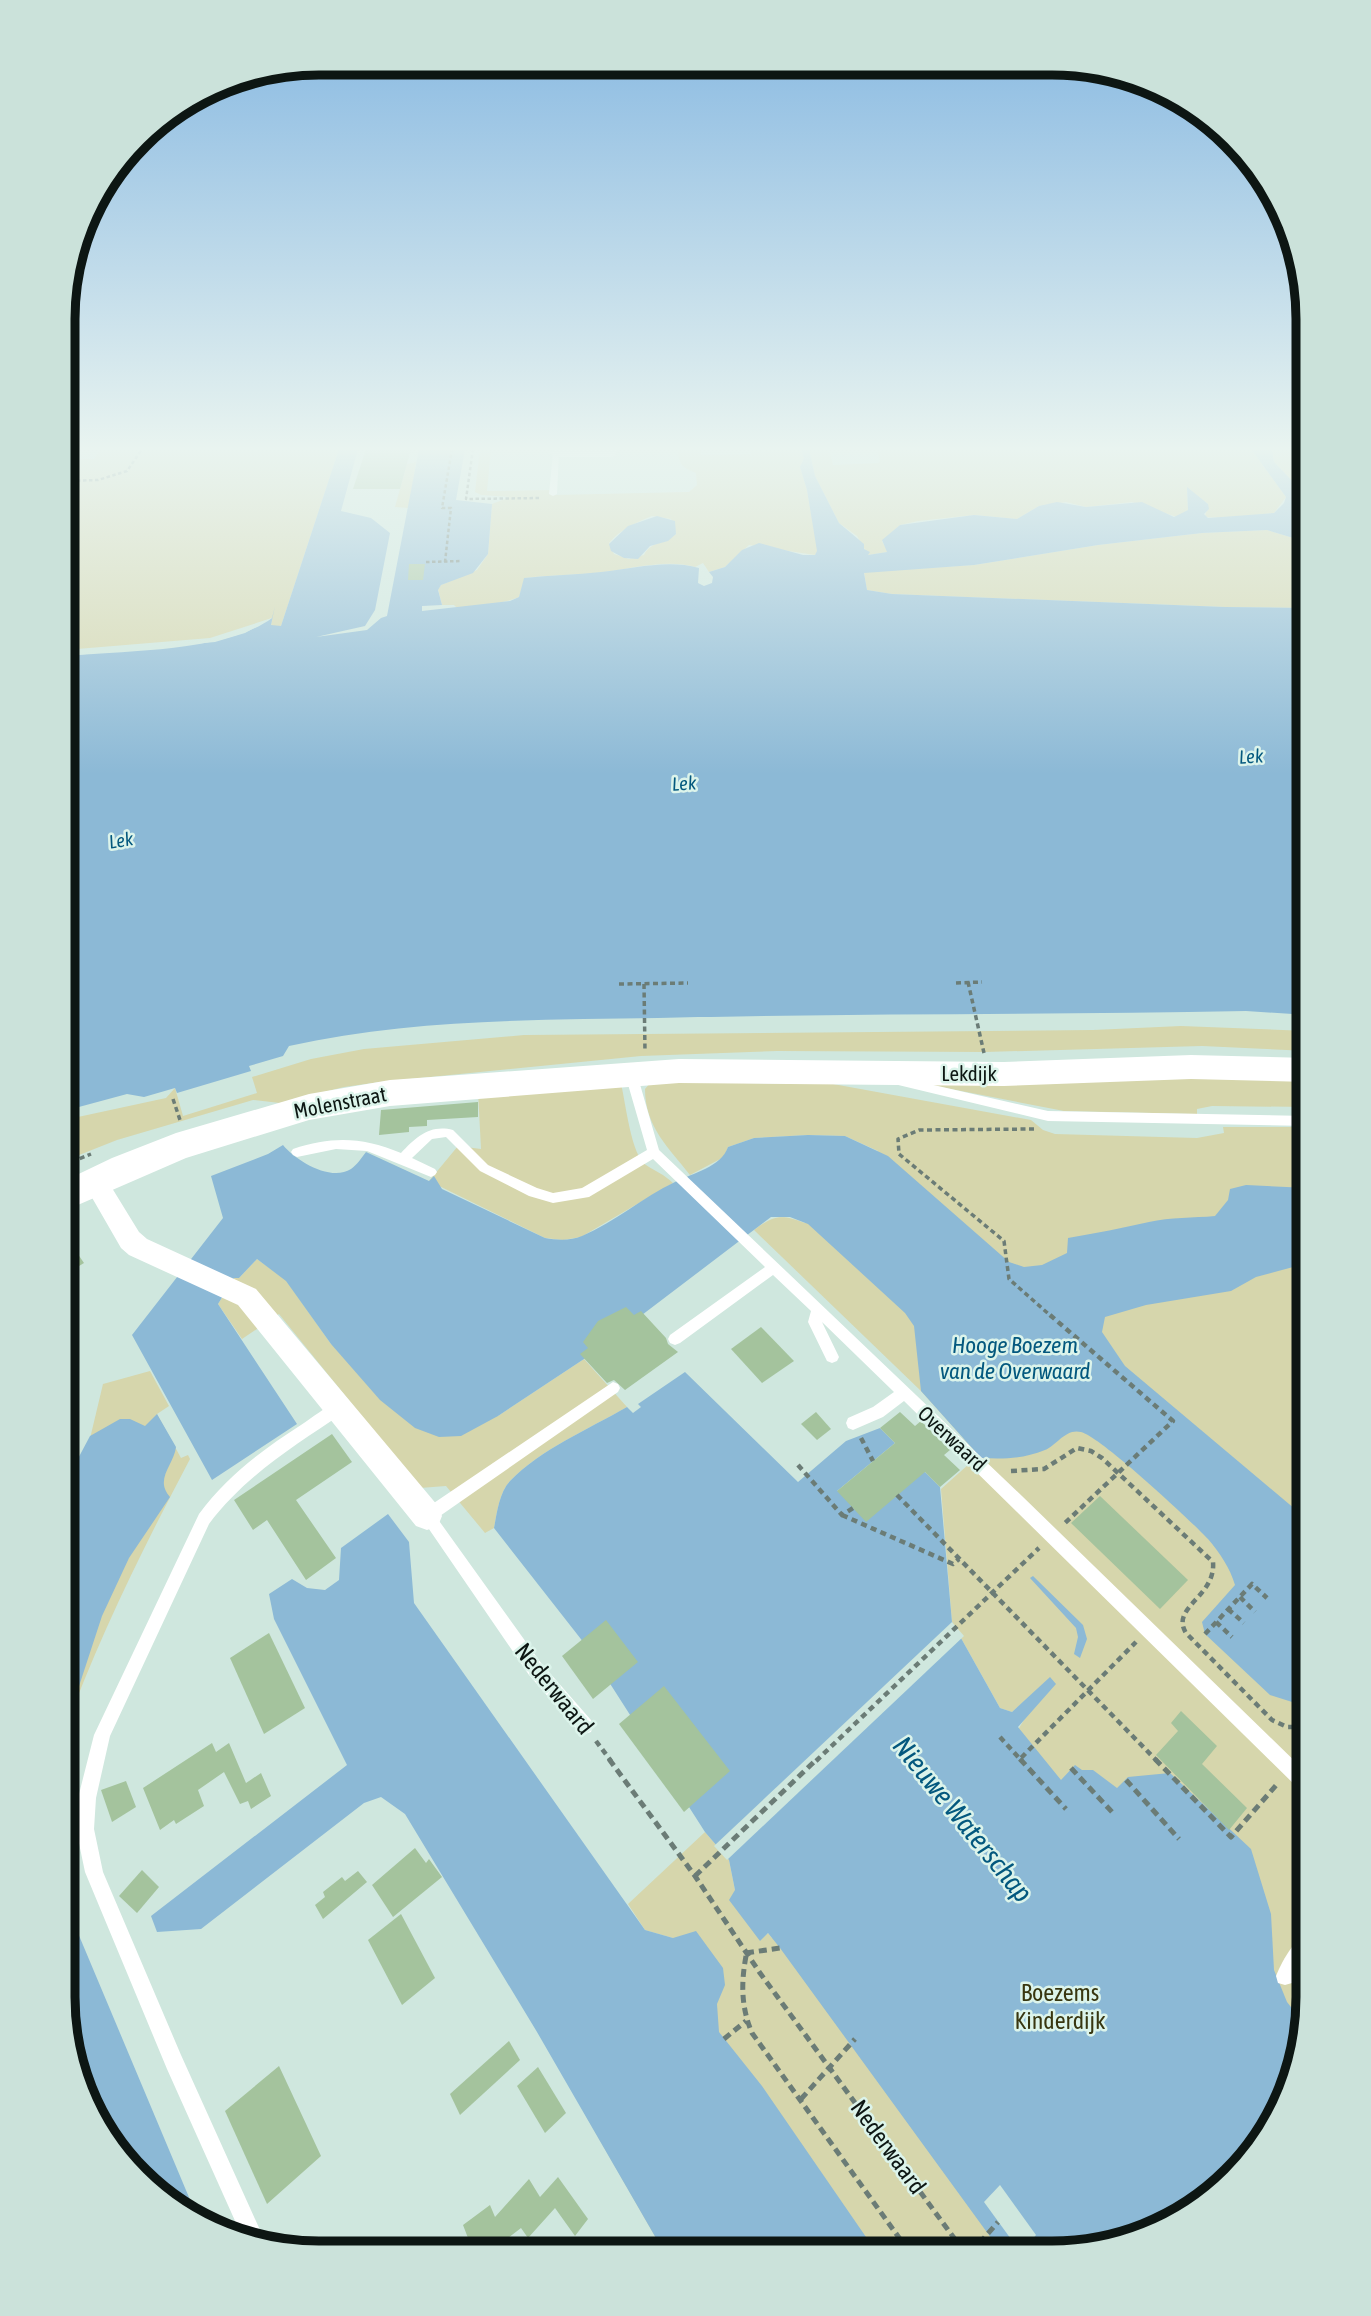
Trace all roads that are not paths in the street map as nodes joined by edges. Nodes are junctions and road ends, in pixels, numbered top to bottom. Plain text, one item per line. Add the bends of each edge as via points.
1 (638, 1062) junction
2 (1296, 1070) edge
3 (873, 1073) junction
4 (1296, 1121) edge
5 (297, 1152) dead end
6 (654, 1152) junction
7 (403, 1160) junction
8 (431, 1172) dead end
9 (82, 1178) edge
10 (774, 1267) junction
11 (818, 1310) junction
12 (676, 1339) dead end
13 (832, 1357) dead end
14 (613, 1388) dead end
15 (908, 1398) junction
16 (338, 1408) junction
17 (856, 1428) road end
18 (428, 1516) junction
19 (585, 1726) road end
20 (1291, 1769) joint
21 (1295, 1773) edge
22 (1295, 1961) edge
23 (1285, 1976) dead end
24 (250, 2230) edge

1 - 3 street, Lekdijk
1 - 6 lane, Overwaard
1 - 9 street, Molenstraat via 309,1107
2 - 3 street, Lekdijk
3 - 4 lane via 912,1086 1048,1115
5 - 7 lane via 350,1142 367,1144
6 - 7 lane via 585,1193 553,1198 484,1168 449,1133 432,1133
6 - 10 lane, Overwaard
7 - 8 lane
9 - 16 street, Nederwaard via 138,1247 247,1297
10 - 11 lane, Overwaard
10 - 12 lane
11 - 13 lane via 815,1322
11 - 15 lane, Overwaard
14 - 18 lane
15 - 17 lane
15 - 20 lane, Overwaard
16 - 18 street, Nederwaard
16 - 24 lane via 240,1476 204,1519 102,1735 86,1798 85,1829 94,1872
18 - 19 lane, Nederwaard via 536,1670
20 - 21 lane, Overwaard
22 - 23 lane

